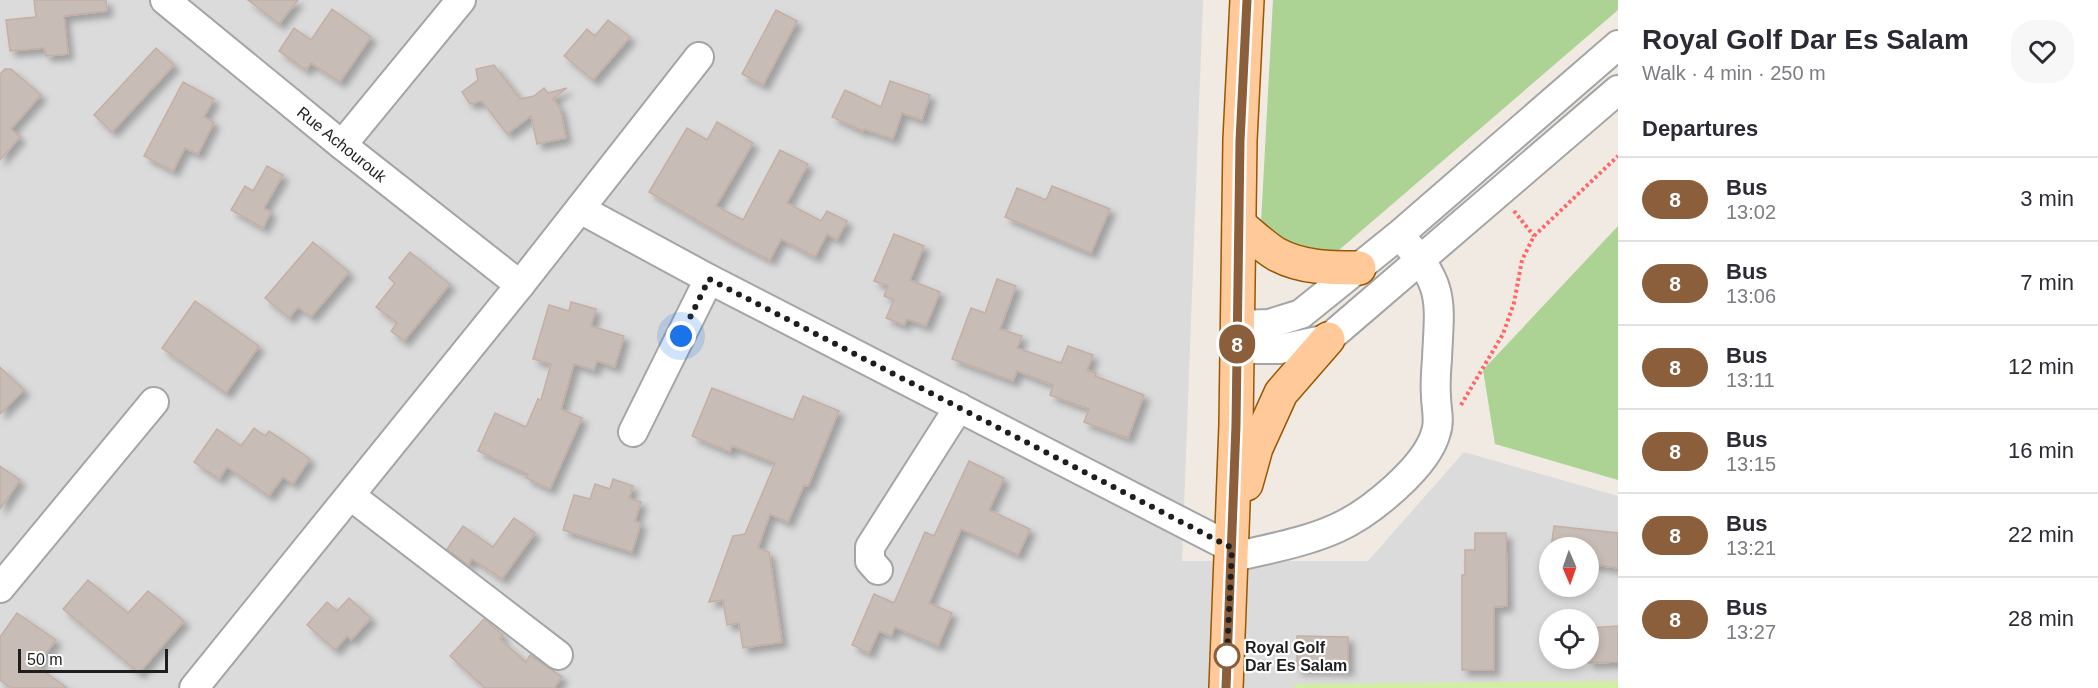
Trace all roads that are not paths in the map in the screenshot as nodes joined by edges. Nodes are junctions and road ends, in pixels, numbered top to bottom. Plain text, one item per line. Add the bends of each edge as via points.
1 (165, 0) edge
2 (461, 0) edge
3 (1247, 0) edge
4 (1618, 45) edge
5 (699, 57) dead end
6 (1592, 68) junction
7 (1618, 89) edge
8 (342, 145) junction
9 (580, 209) junction
10 (1239, 225) junction
11 (1399, 235) junction
12 (1421, 259) junction
13 (1359, 268) junction
14 (709, 279) junction
15 (520, 285) junction
16 (1237, 337) junction
17 (1328, 339) junction
18 (154, 402) dead end
19 (959, 407) junction
20 (633, 432) dead end
21 (351, 496) junction
22 (1232, 546) junction
23 (878, 570) dead end
24 (0, 588) edge
25 (558, 655) dead end
26 (194, 688) edge
27 (1226, 688) edge

1 - 8 street, Rue Achourouk
2 - 8 street
3 - 10 main road
4 - 6 street
5 - 9 street
6 - 7 street
6 - 11 street
7 - 12 street
8 - 15 street, Rue Achourouk
9 - 14 street
9 - 15 street
10 - 13 main road via 1288,260 1331,268
10 - 16 main road
11 - 12 street
11 - 13 street
12 - 17 street
12 - 22 street via 1435,282 1439,317 1437,429 1426,455 1400,483 1338,528 1310,538
13 - 16 street via 1301,314
14 - 19 street
14 - 20 street
15 - 21 street
16 - 17 street via 1280,349
16 - 22 main road
17 - 22 main road via 1272,409 1256,448
18 - 24 street
19 - 22 street
19 - 23 street via 870,547 870,561
21 - 25 street
21 - 26 street
22 - 27 main road

